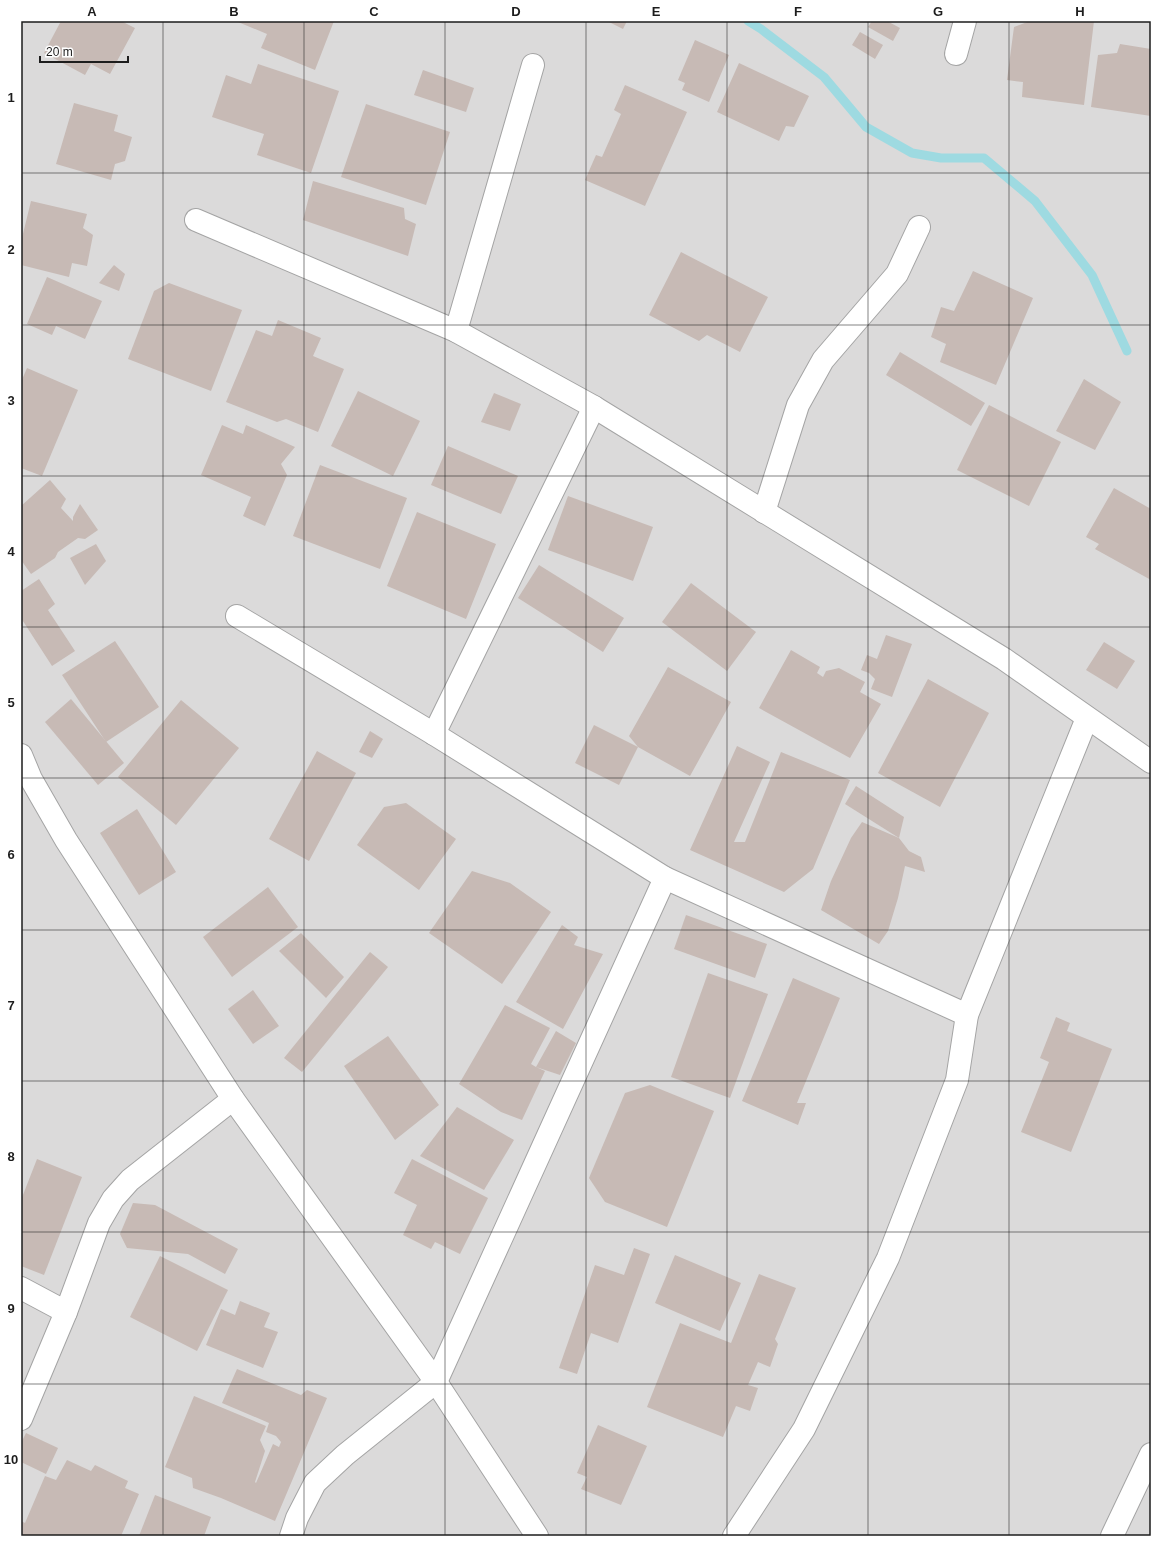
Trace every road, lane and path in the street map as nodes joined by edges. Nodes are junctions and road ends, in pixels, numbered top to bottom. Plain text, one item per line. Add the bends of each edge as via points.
1 (965, 21) edge
2 (956, 54) dead end
3 (533, 65) dead end
4 (196, 220) dead end
5 (919, 227) dead end
6 (456, 331) junction
7 (594, 407) junction
8 (764, 512) junction
9 (237, 616) dead end
10 (1087, 718) junction
11 (434, 734) junction
12 (21, 755) edge
13 (1151, 762) edge
14 (665, 878) junction
15 (968, 1015) junction
16 (233, 1099) junction
17 (21, 1288) edge
18 (66, 1312) junction
19 (436, 1382) junction
20 (21, 1419) edge
21 (1151, 1454) edge
22 (291, 1536) edge
23 (537, 1536) edge
24 (734, 1536) edge
25 (1112, 1536) edge

1 - 2 street
3 - 6 street
4 - 6 street
5 - 8 street via 897,274 823,360 798,405
6 - 7 street
7 - 8 street
7 - 11 street
8 - 10 street via 1004,659
9 - 11 street
10 - 13 street
10 - 15 street
11 - 14 street
12 - 16 street via 31,779 66,840
14 - 15 street
14 - 19 street
15 - 24 street via 957,1080 888,1258 804,1429
16 - 18 street via 130,1180 113,1199 99,1223
16 - 19 street
17 - 18 street
18 - 20 street
19 - 22 street via 345,1455 315,1483
19 - 23 street
21 - 25 street

